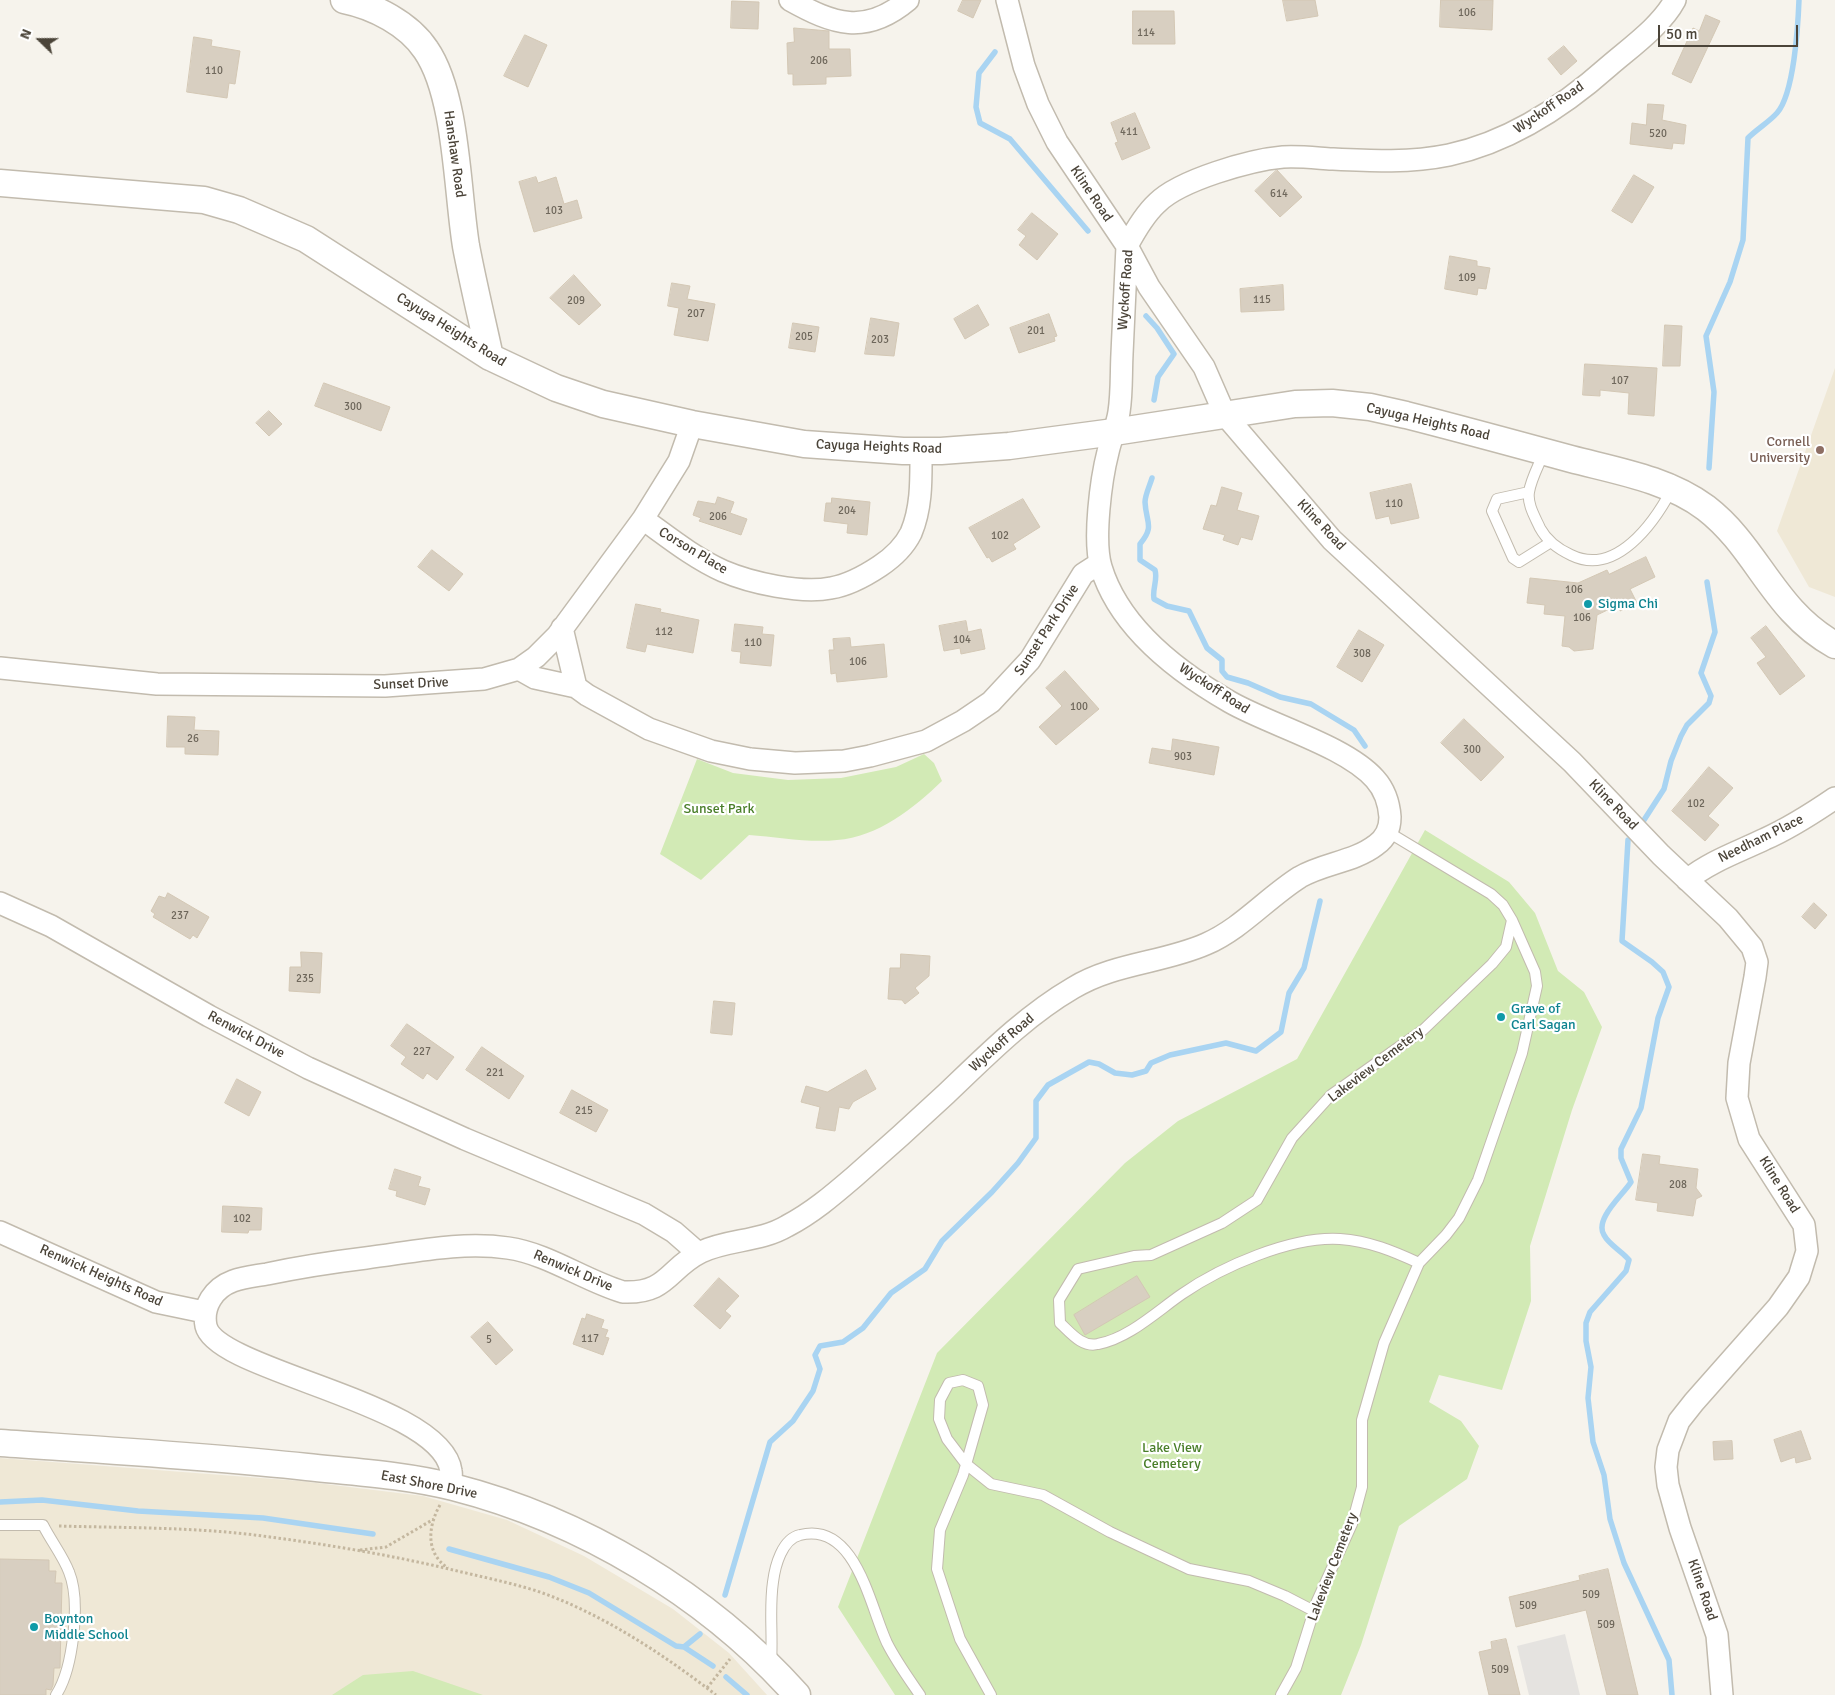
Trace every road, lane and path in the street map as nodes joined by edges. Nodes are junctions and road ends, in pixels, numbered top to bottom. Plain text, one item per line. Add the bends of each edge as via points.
1 (344, 0) edge
2 (790, 0) edge
3 (908, 0) edge
4 (1007, 0) edge
5 (1675, 0) edge
6 (0, 183) edge
7 (1127, 246) junction
8 (490, 357) junction
9 (1225, 414) junction
10 (692, 424) junction
11 (1114, 432) junction
12 (922, 451) junction
13 (1544, 451) junction
14 (1672, 489) junction
15 (1529, 492) junction
16 (643, 519) junction
17 (1551, 542) junction
18 (1100, 563) junction
19 (562, 628) junction
20 (1835, 645) edge
21 (0, 668) edge
22 (519, 669) junction
23 (576, 687) junction
24 (1835, 798) edge
25 (1388, 832) junction
26 (1687, 880) junction
27 (0, 903) edge
28 (1512, 920) junction
29 (0, 1232) edge
30 (698, 1253) junction
31 (1419, 1263) junction
32 (204, 1312) junction
33 (0, 1443) edge
34 (966, 1464) junction
35 (447, 1492) junction
36 (434, 1519) junction
37 (0, 1525) edge
38 (42, 1525) junction
39 (354, 1550) junction
40 (449, 1569) junction
41 (1314, 1611) junction
42 (734, 1654) dead end
43 (771, 1668) junction
44 (707, 1688) junction
45 (56, 1695) edge
46 (716, 1695) edge
47 (796, 1695) edge
48 (920, 1695) edge
49 (991, 1695) edge
50 (1281, 1695) edge
51 (1722, 1695) edge

1 - 8 street, Hanshaw Road via 397,21 417,39 433,62 449,113 466,245
2 - 3 street via 820,16 849,23 883,17
4 - 7 street, Kline Road via 1024,66 1056,142
5 - 7 street, Wyckoff Road via 1652,28 1600,74 1509,135 1464,150 1418,160 1388,162 1283,157 1226,169 1158,201
6 - 8 street, Cayuga Heights Road via 204,200 239,210 306,239
7 - 9 street, Kline Road via 1149,287 1204,367
7 - 11 street, Wyckoff Road via 1120,407
8 - 10 street, Cayuga Heights Road via 595,402
9 - 11 street, Cayuga Heights Road
9 - 13 street, Cayuga Heights Road via 1295,404 1370,407
9 - 26 street, Kline Road via 1332,540 1565,756
10 - 12 street, Cayuga Heights Road via 804,444
10 - 16 street, Sunset Drive via 678,461
11 - 12 street, Cayuga Heights Road via 1009,446
11 - 18 street, Wyckoff Road via 1107,456 1098,531
12 - 16 street, Corson Place via 920,505 910,534 890,559 852,582 831,588 810,590 738,577 704,560
13 - 14 street, Cayuga Heights Road via 1644,478
13 - 15 lane
14 - 17 lane via 1658,515 1624,550 1602,559 1579,559
14 - 20 street, Cayuga Heights Road via 1691,498 1719,520 1741,544 1783,603 1807,627
15 - 17 lane via 1532,510
15 - 17 lane via 1497,499 1492,511 1513,558 1519,562
16 - 19 street, Sunset Drive
18 - 23 street, Sunset Park Drive via 1083,574 1030,660 991,702 963,722 932,737 878,754 813,764 730,756 649,729
18 - 25 street, Wyckoff Road via 1113,593 1134,624 1162,654 1192,678 1257,716 1344,756 1373,776 1388,803
19 - 22 street, Sunset Drive via 550,644
19 - 23 street
21 - 22 street, Sunset Drive via 157,684 365,686 449,683
22 - 23 street, Sunset Park Drive via 535,678
24 - 26 street, Needham Place via 1806,818 1717,860
25 - 28 lane, Lakeview Cemetery via 1490,894
25 - 30 street, Wyckoff Road via 1372,849 1301,877 1212,942 1183,953 1112,970 1069,989 1013,1032 881,1154 821,1204 787,1227 764,1237 715,1246
26 - 51 street, Kline Road via 1743,934 1757,962 1738,1063 1737,1098 1749,1138 1804,1225 1807,1251 1799,1277 1778,1307 1679,1421 1668,1450 1668,1485 1717,1635
27 - 30 street, Renwick Drive via 51,926 208,1016 308,1068 465,1139 644,1214 674,1232
28 - 31 lane, Lakeview Cemetery via 1535,972 1537,986 1522,1053 1478,1180 1459,1218
28 - 31 lane, Lakeview Cemetery via 1506,947 1492,964 1423,1030 1324,1102 1292,1138 1257,1200 1222,1223 1151,1255 1078,1269 1059,1300 1060,1323 1084,1343 1097,1345 1126,1334 1208,1276 1260,1254 1311,1241 1340,1239 1361,1242 1386,1248
29 - 32 street, Renwick Heights Road via 156,1302
30 - 32 street, Renwick Drive via 662,1283 636,1292 611,1288 532,1254 510,1248 470,1245 311,1265 233,1281 211,1298
31 - 41 lane, Lakeview Cemetery via 1384,1343 1362,1420 1362,1487 1352,1524
32 - 35 street via 207,1329 213,1339 226,1349 363,1403 431,1441 451,1470
33 - 35 street, East Shore Drive via 271,1463 394,1476
34 - 34 lane via 983,1404 978,1386 963,1380 950,1383 940,1400 939,1419 947,1439
34 - 41 lane via 990,1484 1043,1495 1110,1532 1189,1569 1249,1581
34 - 49 lane via 940,1530 937,1569 960,1639
35 - 36 path
35 - 43 street, East Shore Drive via 502,1501 598,1543 665,1583 722,1624
36 - 39 path via 386,1547
36 - 40 path via 430,1529 431,1541 440,1563
37 - 38 lane
38 - 39 path via 269,1536
38 - 45 lane via 69,1571 74,1589 69,1657 62,1686
39 - 40 path
40 - 44 path via 537,1592 578,1609 661,1656
41 - 50 lane, Lakeview Cemetery via 1296,1668
42 - 44 path
43 - 47 street, East Shore Drive
43 - 48 lane via 773,1581 782,1551 799,1535 814,1534 836,1539 851,1556 888,1644
44 - 46 path

